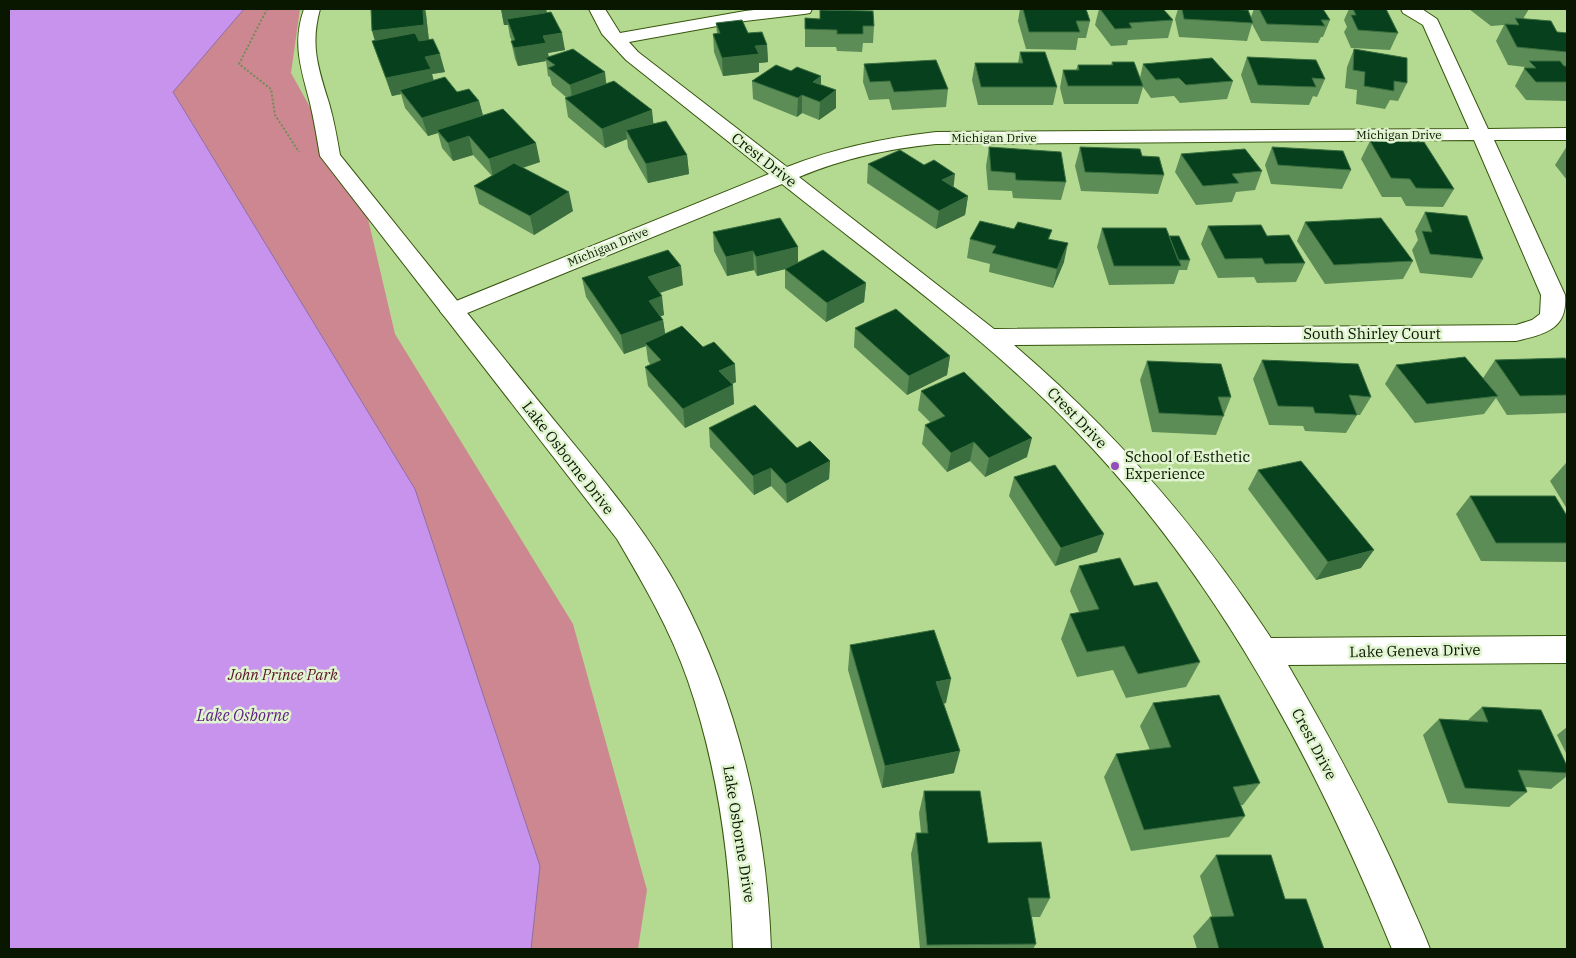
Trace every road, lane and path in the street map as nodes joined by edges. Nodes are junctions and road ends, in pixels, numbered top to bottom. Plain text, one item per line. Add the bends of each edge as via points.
1 (267, 9) edge
2 (312, 9) edge
3 (597, 9) edge
4 (804, 9) edge
5 (1409, 9) edge
6 (615, 39) junction
7 (1567, 134) edge
8 (1482, 135) junction
9 (302, 157) dead end
10 (783, 175) junction
11 (452, 311) junction
12 (990, 337) junction
13 (1567, 649) edge
14 (1263, 652) junction
15 (752, 949) edge
16 (1411, 949) edge

1 - 9 path via 239,64 271,89 275,115
2 - 11 street, Lake Osborne Drive via 307,22 304,52 323,117 330,156
3 - 6 street, Crest Drive
4 - 6 street
5 - 8 street via 1431,24
6 - 10 street, Crest Drive via 632,56
7 - 8 street, Michigan Drive
8 - 10 street, Michigan Drive via 936,138 861,149
8 - 12 street, South Shirley Court via 1553,295 1555,309 1550,320 1536,328 1516,333
10 - 11 street, Michigan Drive
10 - 12 street, Crest Drive
11 - 15 street, Lake Osborne Drive via 626,531 668,599 704,680 732,775 749,886
12 - 14 street, Crest Drive via 1088,427 1149,495 1211,575
13 - 14 street, Lake Geneva Drive
14 - 16 street, Crest Drive via 1318,749 1381,874

